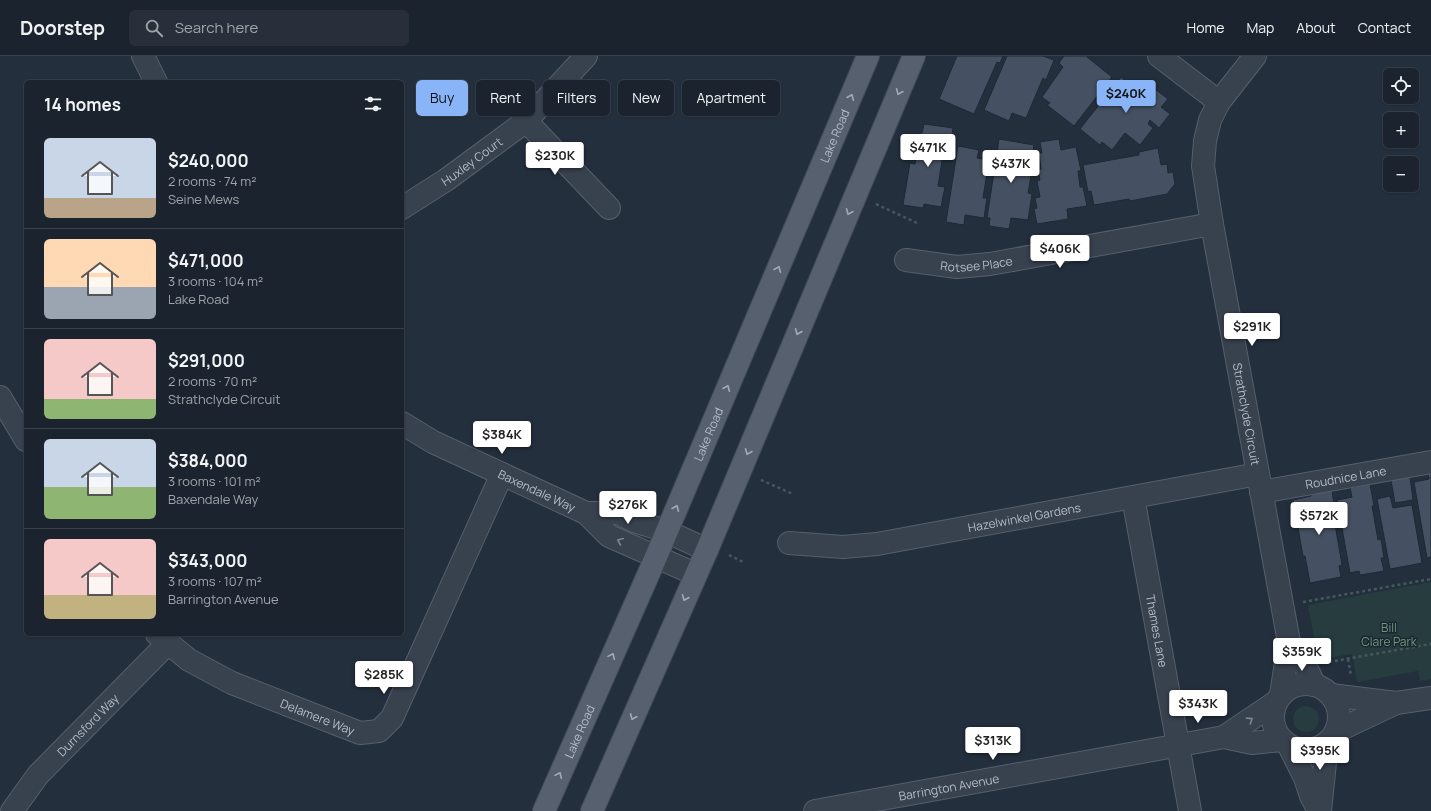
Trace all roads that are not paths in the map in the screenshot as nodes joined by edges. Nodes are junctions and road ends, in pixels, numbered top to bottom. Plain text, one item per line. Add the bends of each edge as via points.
1 (143, 56) edge
2 (586, 56) edge
3 (868, 56) edge
4 (914, 56) edge
5 (1159, 56) edge
6 (1255, 56) edge
7 (155, 80) edge
8 (1219, 102) junction
9 (526, 121) junction
10 (404, 207) edge
11 (609, 208) dead end
12 (1212, 224) junction
13 (906, 260) dead end
14 (2, 403) edge
15 (404, 424) edge
16 (24, 437) edge
17 (1431, 462) edge
18 (502, 474) junction
19 (1259, 483) junction
20 (1133, 497) junction
21 (586, 513) junction
22 (666, 531) junction
23 (789, 543) dead end
24 (717, 552) junction
25 (656, 557) junction
26 (695, 574) junction
27 (162, 639) edge
28 (1289, 642) junction
29 (1323, 690) junction
30 (1431, 698) edge
31 (1278, 699) junction
32 (1396, 703) junction
33 (1224, 737) junction
34 (1332, 737) junction
35 (1285, 743) junction
36 (1178, 745) junction
37 (12, 811) edge
38 (544, 811) edge
39 (592, 811) edge
40 (815, 811) edge
41 (1190, 811) edge
42 (1319, 811) edge

1 - 7 street
2 - 9 street, Huxley Court
22 -> 3 main road, Lake Road
4 -> 24 main road
5 - 8 street
6 - 8 street, Strathclyde Circuit
8 - 12 street, Strathclyde Circuit via 1210,120 1203,166
9 - 10 street, Huxley Court via 446,180
9 - 11 street
12 - 13 street, Rotsee Place via 990,264 957,267
12 - 19 street, Strathclyde Circuit
14 - 16 street
15 - 18 street, Baxendale Way via 433,442
17 - 19 street, Roudnice Lane
18 - 21 street, Baxendale Way
18 - 27 street, Delamere Way via 392,718 379,731 360,733 232,683 188,660
19 - 20 street, Hazelwinkel Gardens
19 - 28 street, Strathclyde Circuit
20 - 23 street, Hazelwinkel Gardens via 877,544 843,547
20 - 36 street, Thames Lane
21 - 22 street, Baxendale Way via 618,514
25 -> 21 street, Baxendale Way via 609,536
22 - 24 street, Baxendale Way
22 - 25 main road, Lake Road
24 - 26 main road
25 - 26 street, Baxendale Way
38 -> 25 main road, Lake Road
26 -> 39 main road
27 - 37 street, Durnsford Way via 38,775
28 - 29 street, Strathclyde Circuit
28 - 31 street, Strathclyde Circuit
29 - 31 street via 1305,684 1288,689
29 - 32 street
29 - 34 street via 1336,703 1340,712 1340,722
30 - 32 street
33 -> 31 street, Barrington Avenue
31 - 35 street via 1273,712 1273,722 1276,732
32 - 34 street
33 - 35 street, Barrington Avenue via 1252,742
33 - 36 street, Barrington Avenue
34 - 35 street via 1319,748 1309,751 1299,750
34 - 42 street
35 - 42 street via 1305,778
36 - 40 street, Barrington Avenue
36 - 41 street, Thames Lane

